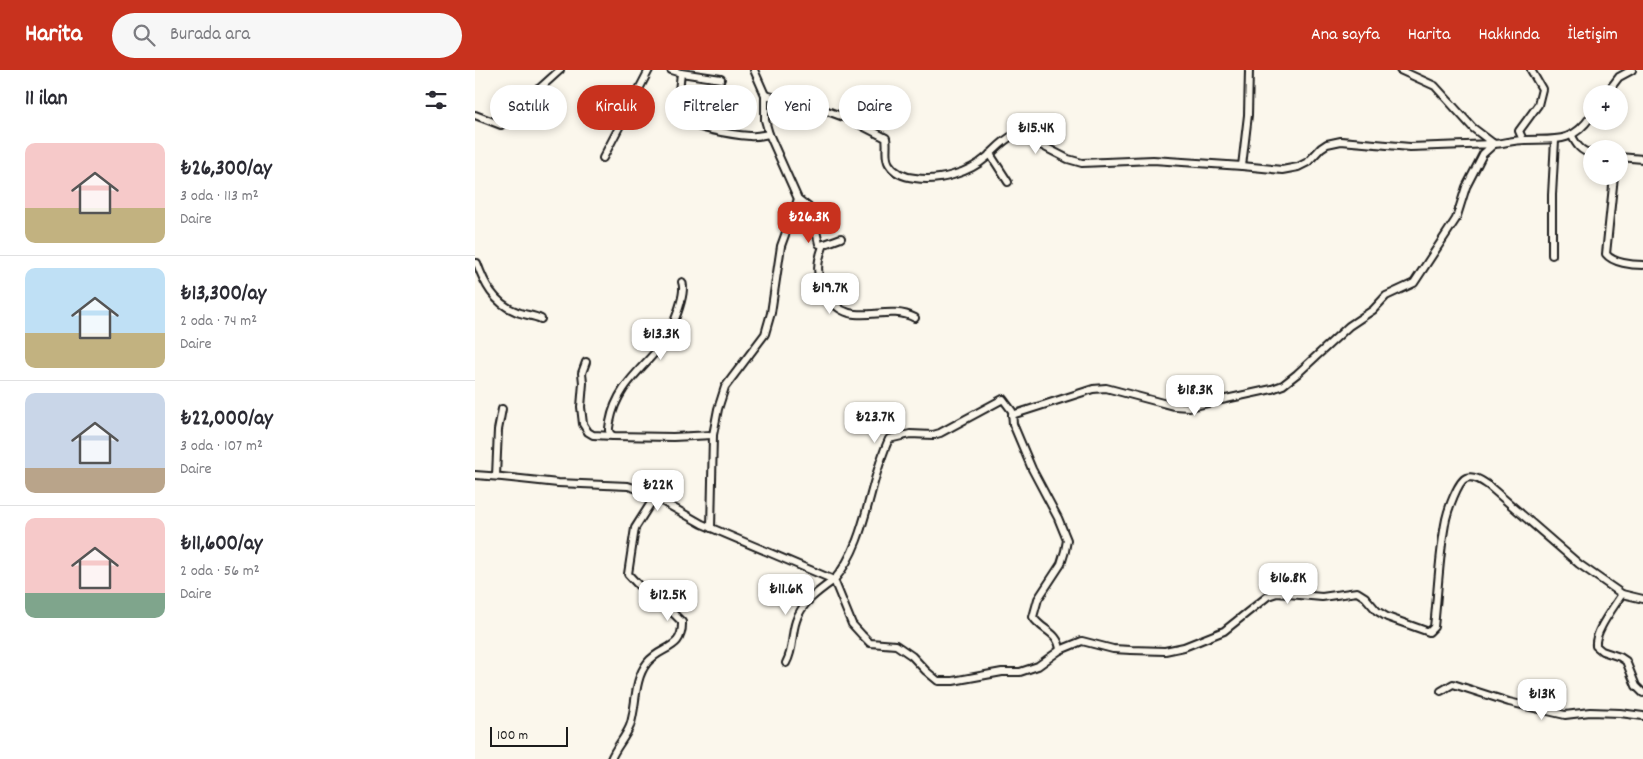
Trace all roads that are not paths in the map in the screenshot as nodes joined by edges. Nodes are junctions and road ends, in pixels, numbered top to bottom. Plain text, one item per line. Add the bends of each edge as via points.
1 (560, 70) edge
2 (649, 70) edge
3 (671, 70) edge
4 (754, 70) edge
5 (1249, 70) edge
6 (1400, 70) edge
7 (1531, 70) edge
8 (1632, 70) edge
9 (707, 73) edge
10 (681, 74) junction
11 (721, 79) dead end
12 (1613, 85) edge
13 (765, 95) junction
14 (475, 115) edge
15 (1583, 126) edge
16 (769, 134) junction
17 (1572, 136) junction
18 (1523, 140) junction
19 (1555, 140) junction
20 (1493, 144) junction
21 (1583, 150) edge
22 (990, 154) junction
23 (603, 158) dead end
24 (1628, 158) edge
25 (1643, 159) edge
26 (1242, 166) junction
27 (1008, 182) dead end
28 (1613, 185) edge
29 (798, 199) junction
30 (841, 238) dead end
31 (824, 244) junction
32 (1552, 255) dead end
33 (475, 263) edge
34 (1643, 265) edge
35 (682, 282) dead end
36 (915, 318) dead end
37 (541, 319) dead end
38 (586, 362) dead end
39 (502, 409) dead end
40 (1012, 415) junction
41 (713, 434) junction
42 (613, 436) junction
43 (475, 475) edge
44 (495, 476) junction
45 (654, 498) junction
46 (711, 528) junction
47 (834, 580) junction
48 (1622, 594) junction
49 (1643, 599) edge
50 (1060, 650) junction
51 (786, 663) dead end
52 (1441, 692) dead end
53 (1643, 693) edge
54 (1643, 716) edge
55 (611, 759) edge

1 - 14 street via 540,88 523,95 501,125
2 - 23 street
3 - 10 street
4 - 13 street
5 - 26 street via 1249,115
6 - 20 street via 1435,86 1473,128
7 - 18 street via 1542,89 1538,105 1519,131
8 - 12 street via 1619,77
9 - 10 street
9 - 11 street
10 - 16 street via 678,109 681,118 693,125 731,133
13 - 16 street via 765,120
13 - 22 street via 819,108 886,138 889,165 906,177 942,179
15 - 17 street
16 - 29 street
17 - 19 street
17 - 21 street
18 - 19 street
18 - 20 street
19 - 32 street
20 - 26 street via 1410,147 1341,140 1327,144 1298,167 1283,170
20 - 40 street via 1483,154 1466,187 1456,219 1414,283 1386,296 1283,384 1272,390 1189,407 1106,388 1093,389
22 - 26 street via 1014,135 1082,163 1153,160
22 - 27 street
24 - 25 street
28 - 34 street via 1606,254 1610,259
29 - 31 street via 811,210 819,244
29 - 41 street via 781,246 765,334 725,387
30 - 31 street
31 - 36 street via 818,272 822,286 837,307 851,314 895,313
33 - 37 street via 485,283 506,307
35 - 42 street via 681,301 664,342 630,379 617,399 608,429
38 - 42 street via 582,373 583,424 593,435
39 - 44 street
40 - 47 street via 1003,399 940,434 910,434 889,439 881,456 867,511 841,573
40 - 50 street via 1032,469 1067,540 1061,564 1038,599 1033,617 1060,642
41 - 42 street
41 - 46 street
43 - 44 street
44 - 45 street via 558,484 628,486
45 - 46 street
45 - 55 street via 635,528 628,574 683,622 683,631 679,640 648,662 639,679 629,728
46 - 47 street
47 - 50 street via 852,624 862,636 870,643 896,645 938,681 1020,672 1038,666
47 - 51 street via 807,602 796,620 791,654
48 - 49 street
48 - 50 street via 1579,564 1488,484 1467,477 1457,489 1446,517 1434,627 1429,632 1387,618 1357,592 1322,598 1277,593 1268,596 1224,631 1184,647 1165,651 1131,650 1082,641
48 - 53 street via 1595,642 1601,651 1626,661 1636,686
52 - 54 street via 1453,684 1565,715 1590,712

